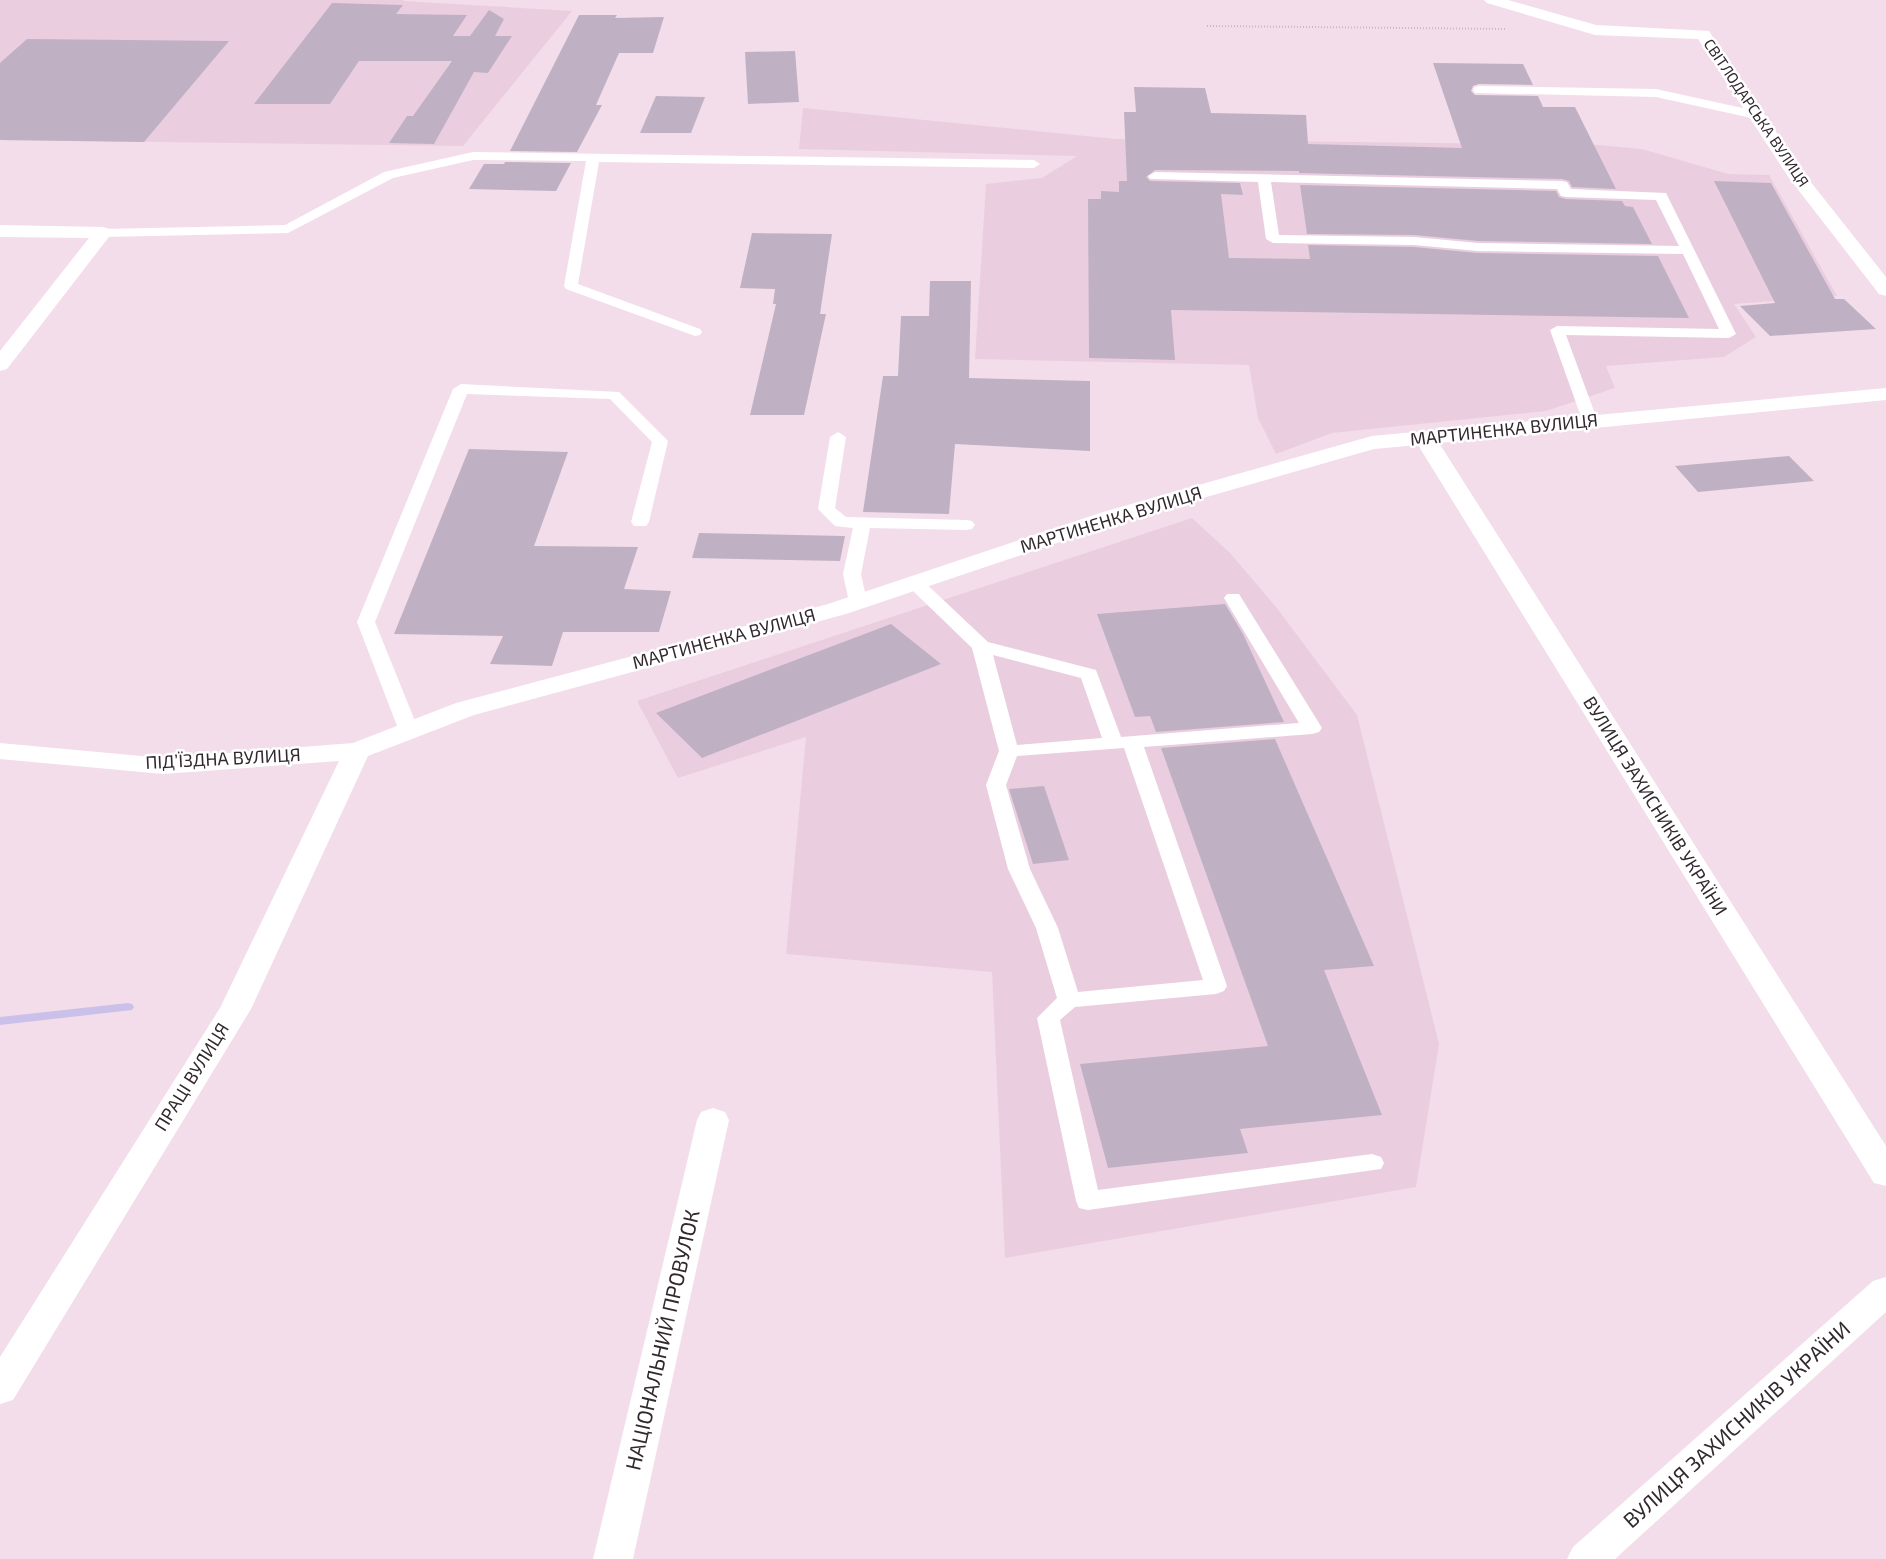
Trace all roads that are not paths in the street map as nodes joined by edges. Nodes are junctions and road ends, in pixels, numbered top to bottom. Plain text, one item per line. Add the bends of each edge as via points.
1 (1492, 0) edge
2 (1479, 90) dead end
3 (1756, 115) junction
4 (593, 158) junction
5 (1034, 164) dead end
6 (1155, 176) dead end
7 (1264, 178) junction
8 (0, 231) edge
9 (102, 233) junction
10 (1687, 250) junction
11 (1886, 290) edge
12 (695, 332) dead end
13 (0, 365) edge
14 (1886, 394) edge
15 (1590, 422) junction
16 (838, 437) dead end
17 (1425, 438) junction
18 (640, 522) dead end
19 (862, 523) junction
20 (966, 525) dead end
21 (916, 583) junction
22 (1232, 598) dead end
23 (858, 602) junction
24 (981, 646) junction
25 (409, 731) junction
26 (1122, 743) junction
27 (1009, 750) junction
28 (0, 751) edge
29 (357, 751) junction
30 (1069, 1000) junction
31 (713, 1120) dead end
32 (1372, 1164) dead end
33 (1886, 1174) edge
34 (1886, 1291) edge
35 (0, 1389) edge
36 (613, 1559) edge
37 (1587, 1559) edge

1 - 3 street, СВІТЛОДАРСЬКА ВУЛИЦЯ via 1595,30 1703,34
2 - 3 lane via 1656,93
3 - 11 street, СВІТЛОДАРСЬКА ВУЛИЦЯ via 1795,174
4 - 5 lane
4 - 9 lane via 473,156 389,175 288,229
4 - 12 lane via 571,286
6 - 7 lane
7 - 10 lane via 1562,185 1566,194 1661,196
7 - 10 lane via 1273,239 1414,241 1478,247
8 - 9 street
9 - 13 street
10 - 15 lane via 1729,334 1557,330
14 - 15 street, МАРТИНЕНКА ВУЛИЦЯ
15 - 17 street, МАРТИНЕНКА ВУЛИЦЯ
16 - 19 lane via 826,509 841,522
17 - 21 street, МАРТИНЕНКА ВУЛИЦЯ via 1372,443 1111,517
17 - 33 street, ВУЛИЦЯ ЗАХИСНИКІВ УКРАЇНИ
18 - 25 lane via 660,441 614,394 461,389 366,622
19 - 20 lane
19 - 23 lane via 852,574
21 - 23 street, МАРТИНЕНКА ВУЛИЦЯ
21 - 24 lane
22 - 26 lane via 1312,728
23 - 25 street, МАРТИНЕНКА ВУЛИЦЯ via 465,709
24 - 26 lane via 1089,674
24 - 27 lane
25 - 29 street, МАРТИНЕНКА ВУЛИЦЯ
26 - 27 lane
26 - 30 lane via 1216,986
27 - 30 lane via 996,785 1019,869 1048,928
28 - 29 street, ПІД’ЇЗДНА ВУЛИЦЯ via 163,766
29 - 35 street, ПРАЦІ ВУЛИЦЯ via 235,1009
30 - 32 lane via 1048,1018 1088,1201
31 - 36 street, НАЦІОНАЛЬНИЙ ПРОВУЛОК
34 - 37 street, ВУЛИЦЯ ЗАХИСНИКІВ УКРАЇНИ

